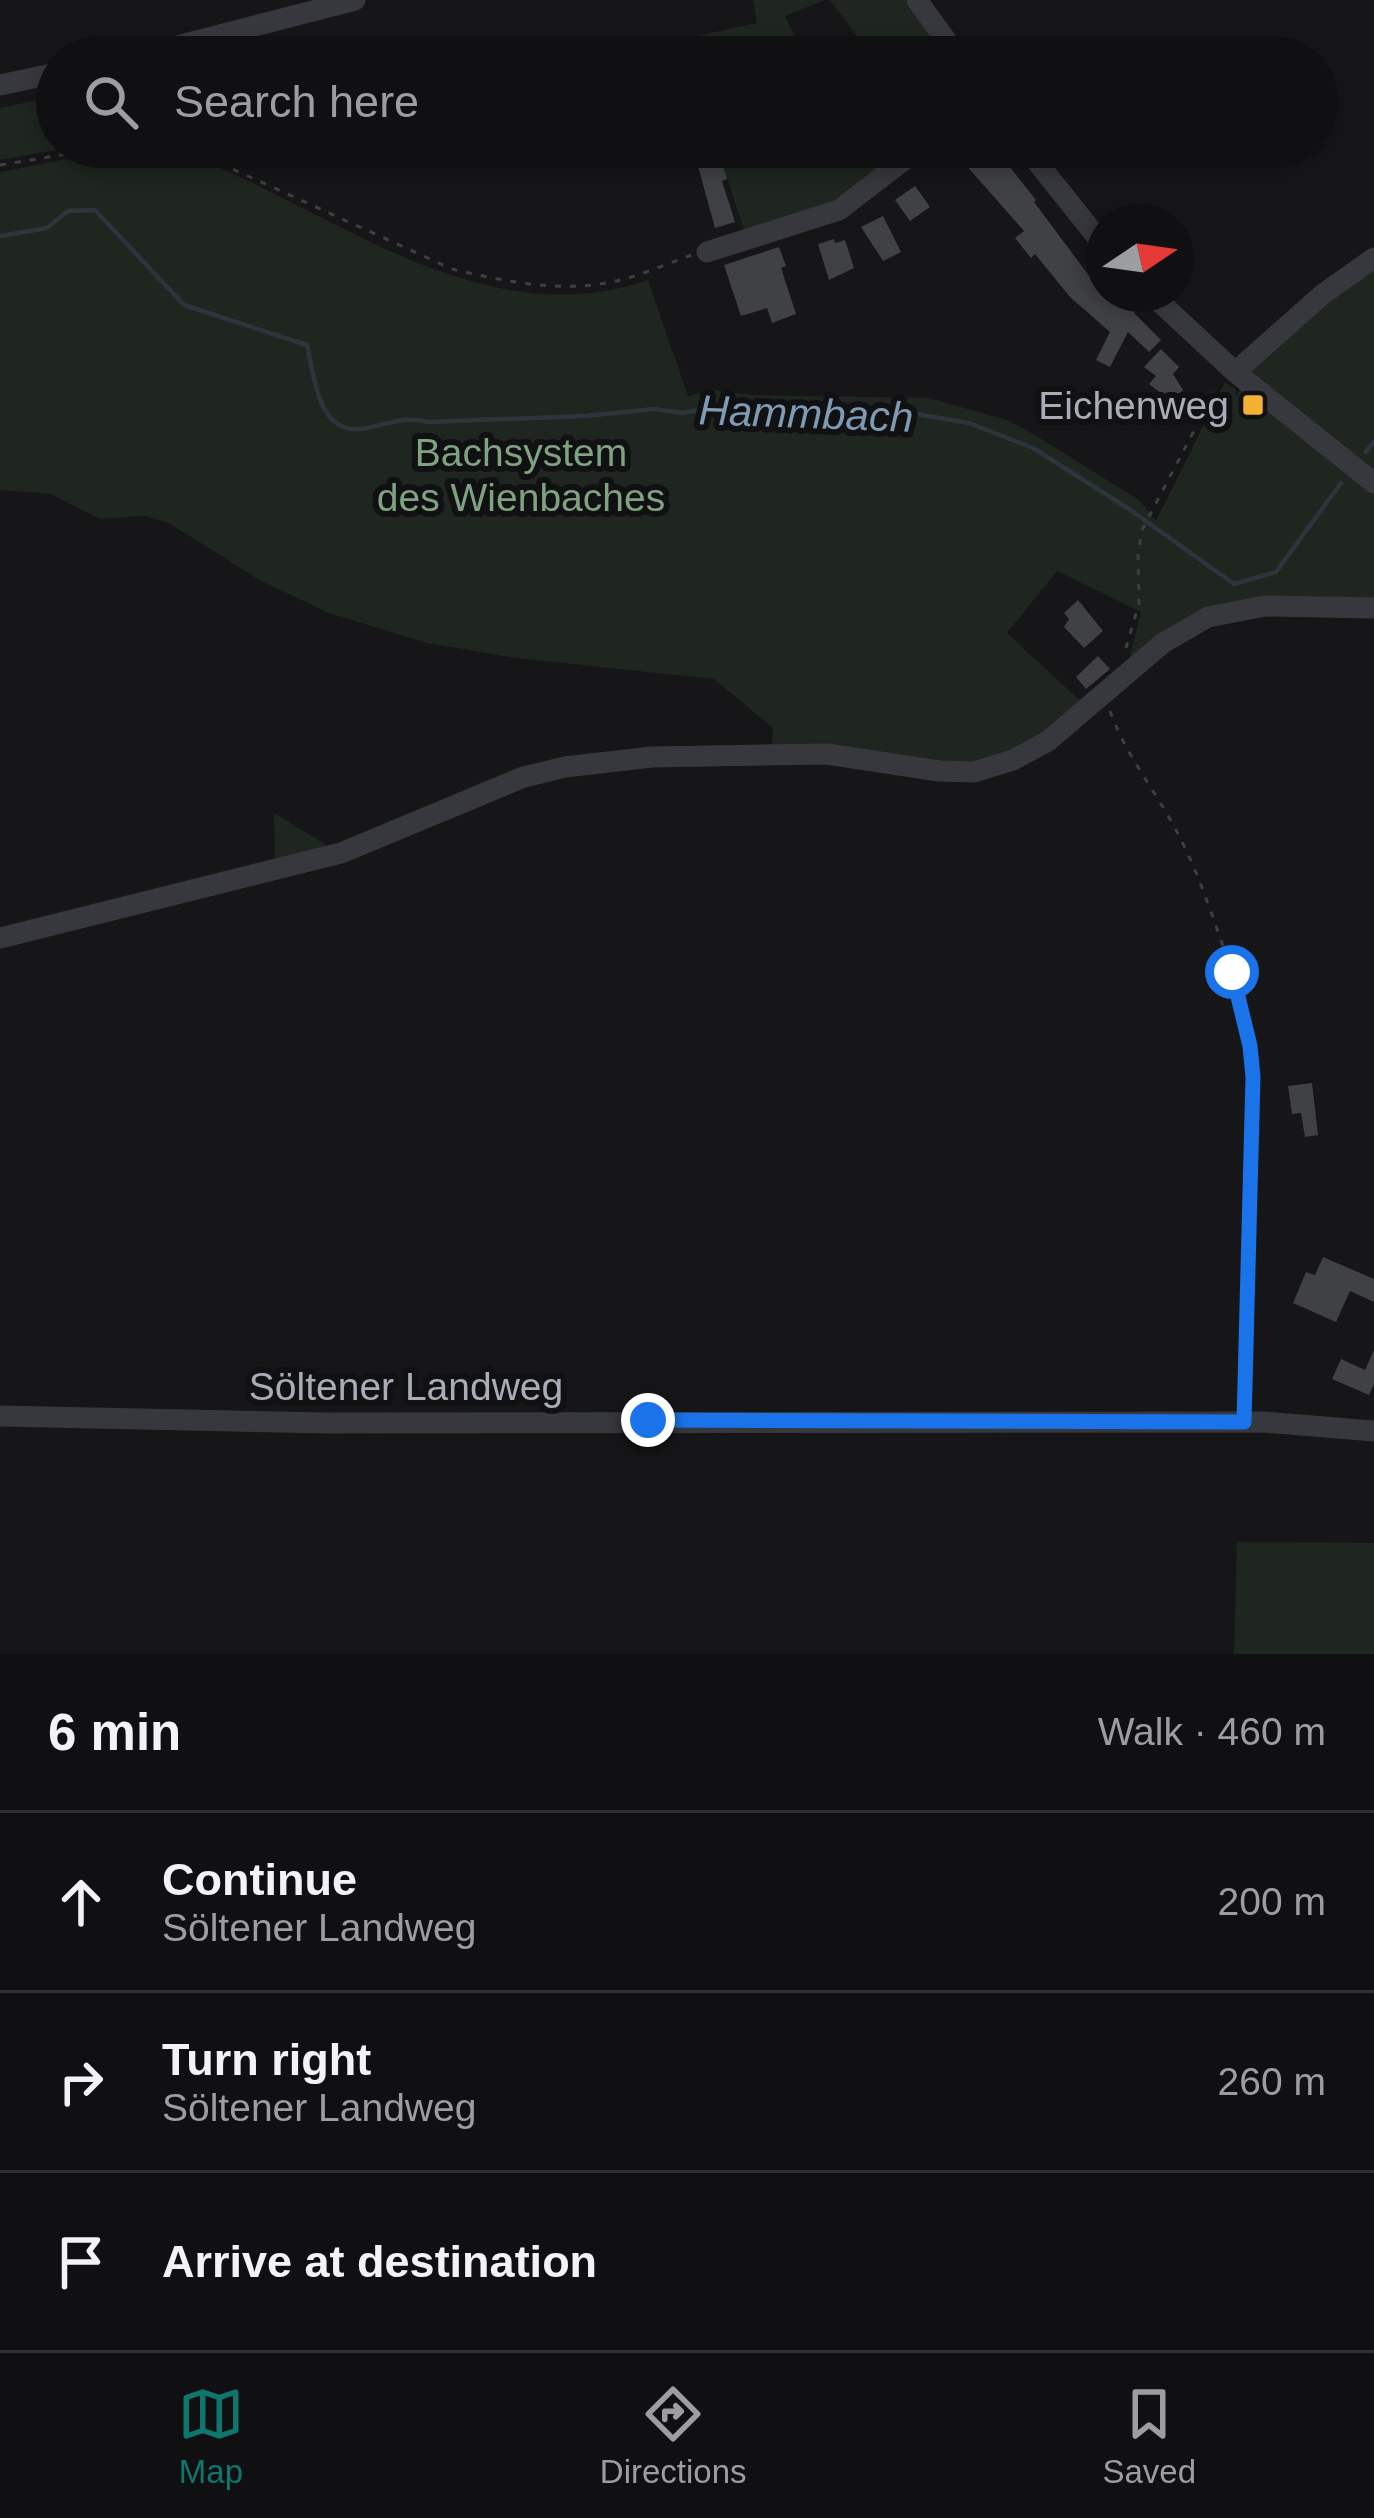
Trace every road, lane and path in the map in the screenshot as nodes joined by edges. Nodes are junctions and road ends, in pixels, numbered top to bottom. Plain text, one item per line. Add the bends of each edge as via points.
1 (355, 0) edge
2 (916, 0) edge
3 (216, 36) edge
4 (943, 36) edge
5 (36, 77) edge
6 (0, 85) edge
7 (36, 158) edge
8 (0, 164) edge
9 (231, 168) edge
10 (894, 168) edge
11 (1041, 168) edge
12 (1086, 224) edge
13 (707, 251) joint
14 (1374, 258) edge
15 (1169, 312) edge
16 (1230, 375) junction
17 (1374, 482) edge
18 (1374, 608) edge
19 (1124, 658) dead end
20 (1104, 691) junction
21 (0, 938) edge
22 (0, 1416) edge
23 (1244, 1422) junction
24 (1374, 1430) edge

1 - 3 street
2 - 4 street
5 - 6 street
7 - 8 path
9 - 13 path via 452,269 509,282 610,282
10 - 13 street via 839,210
11 - 12 street
14 - 16 street
15 - 16 street
16 - 17 street
16 - 19 path via 1208,398 1143,528 1139,603
18 - 20 street via 1264,606 1208,616
20 - 21 street via 1036,748 974,772 827,754 586,764 524,777 341,854
20 - 23 path via 1202,891 1250,1046
22 - 23 street, Söltener Landweg
23 - 24 street, Söltener Landweg

